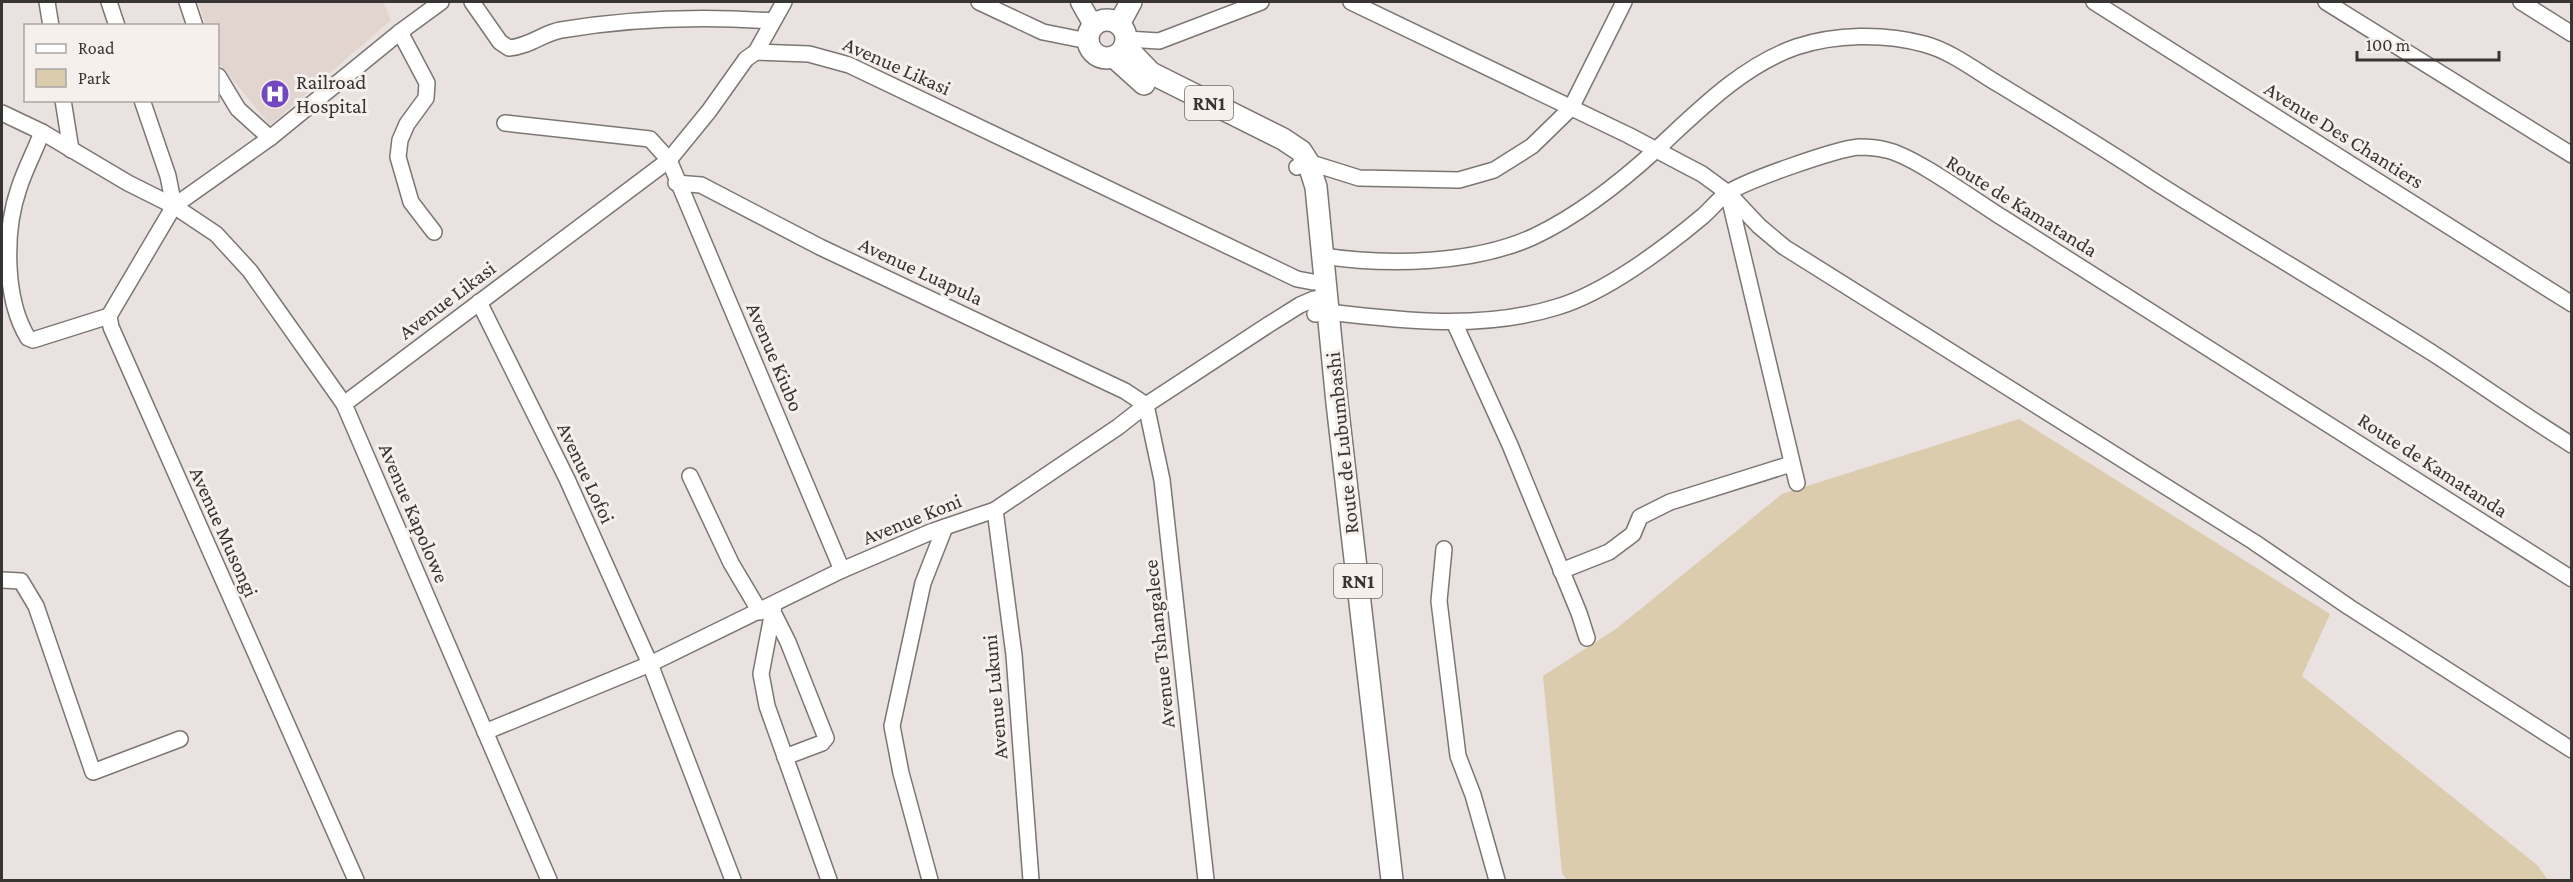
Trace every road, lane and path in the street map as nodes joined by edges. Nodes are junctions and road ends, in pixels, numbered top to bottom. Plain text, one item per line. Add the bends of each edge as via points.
1 (47, 2) edge
2 (109, 2) edge
3 (187, 2) edge
4 (441, 2) edge
5 (472, 2) edge
6 (784, 2) edge
7 (979, 2) edge
8 (1080, 2) edge
9 (1131, 2) edge
10 (1261, 2) edge
11 (1351, 2) edge
12 (2094, 2) edge
13 (2326, 2) edge
14 (2521, 2) edge
15 (1620, 3) edge
16 (773, 21) junction
17 (51, 24) edge
18 (116, 24) edge
19 (194, 24) edge
20 (400, 32) junction
21 (1111, 32) edge
22 (2571, 34) edge
23 (756, 52) junction
24 (219, 78) edge
25 (63, 102) edge
26 (143, 102) edge
27 (1571, 108) junction
28 (2, 113) edge
29 (505, 123) dead end
30 (42, 132) junction
31 (270, 138) junction
32 (1656, 149) junction
33 (71, 150) junction
34 (2571, 155) edge
35 (669, 160) junction
36 (1299, 160) junction
37 (676, 183) junction
38 (1728, 193) junction
39 (174, 206) junction
40 (434, 232) dead end
41 (1323, 256) junction
42 (1319, 301) junction
43 (479, 302) junction
44 (2571, 304) edge
45 (109, 316) junction
46 (1413, 322) joint
47 (1454, 322) junction
48 (344, 404) junction
49 (1146, 405) junction
50 (2571, 445) edge
51 (1791, 464) junction
52 (690, 476) dead end
53 (1797, 483) dead end
54 (994, 510) junction
55 (939, 529) junction
56 (1444, 549) dead end
57 (842, 570) junction
58 (1561, 571) junction
59 (2571, 579) edge
60 (2, 580) edge
61 (769, 610) junction
62 (1587, 638) dead end
63 (650, 664) junction
64 (486, 732) junction
65 (180, 739) dead end
66 (2571, 750) edge
67 (785, 757) junction
68 (356, 880) edge
69 (549, 880) edge
70 (733, 880) edge
71 (829, 880) edge
72 (930, 880) edge
73 (1031, 880) edge
74 (1206, 880) edge
75 (1379, 880) edge
76 (1392, 880) edge
77 (1497, 880) edge

1 - 17 street
2 - 18 street
3 - 19 street
4 - 20 street
5 - 16 street via 500,42 509,48 532,44 558,30 639,20 707,16
6 - 16 street
7 - 21 street via 1043,32
8 - 21 main road
9 - 21 highway
10 - 21 street via 1159,41
11 - 27 street
12 - 44 street, Avenue Des Chantiers
13 - 34 street
14 - 22 street
15 - 27 street
16 - 23 street
20 - 31 street
20 - 40 street via 428,83 426,98 400,140 398,158 411,202
21 - 36 highway, RN1 via 1150,88
23 - 35 street, Avenue Likasi via 746,59
23 - 42 street, Avenue Likasi via 809,54 849,64 1297,279
24 - 31 street via 238,109
25 - 33 street
26 - 39 street
27 - 32 street
27 - 36 street via 1532,146 1494,170 1459,180 1359,178
28 - 30 street, Avenue Kapolowe
29 - 35 street via 650,139
30 - 33 street, Avenue Kapolowe
30 - 45 street via 14,210 8,271 17,315 28,338 33,340
31 - 39 street
32 - 38 street
32 - 41 street via 1599,198 1516,244 1447,258 1401,262
32 - 50 street via 1748,71 1797,46 1868,37 1927,45 2087,136
33 - 39 street, Avenue Kapolowe
35 - 37 street, Avenue Kiubo
35 - 43 street, Avenue Likasi
36 - 41 highway, Route de Lubumbashi / RN1 via 1316,187
36 - 42 highway, Route de Lubumbashi / RN1
37 - 49 street, Avenue Luapula via 701,185
37 - 57 street, Avenue Kiubo
38 - 47 street, Route de Kamatanda via 1626,274 1559,307 1513,318
38 - 51 street
38 - 59 street, Route de Kamatanda via 1828,154 1858,147 1888,150 2003,218
38 - 66 street via 1784,247 2254,542
39 - 45 street
39 - 48 street, Avenue Kapolowe via 216,234 250,271
41 - 42 highway, Route de Lubumbashi / RN1
42 - 46 street, Avenue Likasi
42 - 49 street, Avenue Koni via 1300,305
42 - 75 highway, Route de Lubumbashi / RN1
42 - 76 highway, Route de Lubumbashi / RN1
43 - 48 street, Avenue Likasi
43 - 63 street, Avenue Lofoi via 567,479
45 - 68 street, Avenue Musongi
46 - 47 street, Route de Kamatanda
47 - 58 street
48 - 64 street, Avenue Kapolowe
49 - 54 street, Avenue Koni
49 - 74 street, Avenue Tshangalece via 1162,480
51 - 53 street
51 - 58 street via 1670,502 1640,517 1633,534 1609,552
52 - 61 street via 731,563
54 - 55 street, Avenue Koni
54 - 73 street, Avenue Lukuni via 1014,655
55 - 57 street, Avenue Koni
55 - 72 street via 923,583 892,726
56 - 77 street via 1438,601 1458,756
57 - 61 street, Avenue Koni
58 - 62 street
60 - 65 street via 21,581 36,606 93,772
61 - 63 street, Avenue Koni
61 - 67 street via 761,674 767,706
61 - 67 street via 788,642 826,738
63 - 64 street, Avenue Koni
63 - 70 street, Avenue Lofoi
64 - 69 street, Avenue Kapolowe
67 - 71 street

